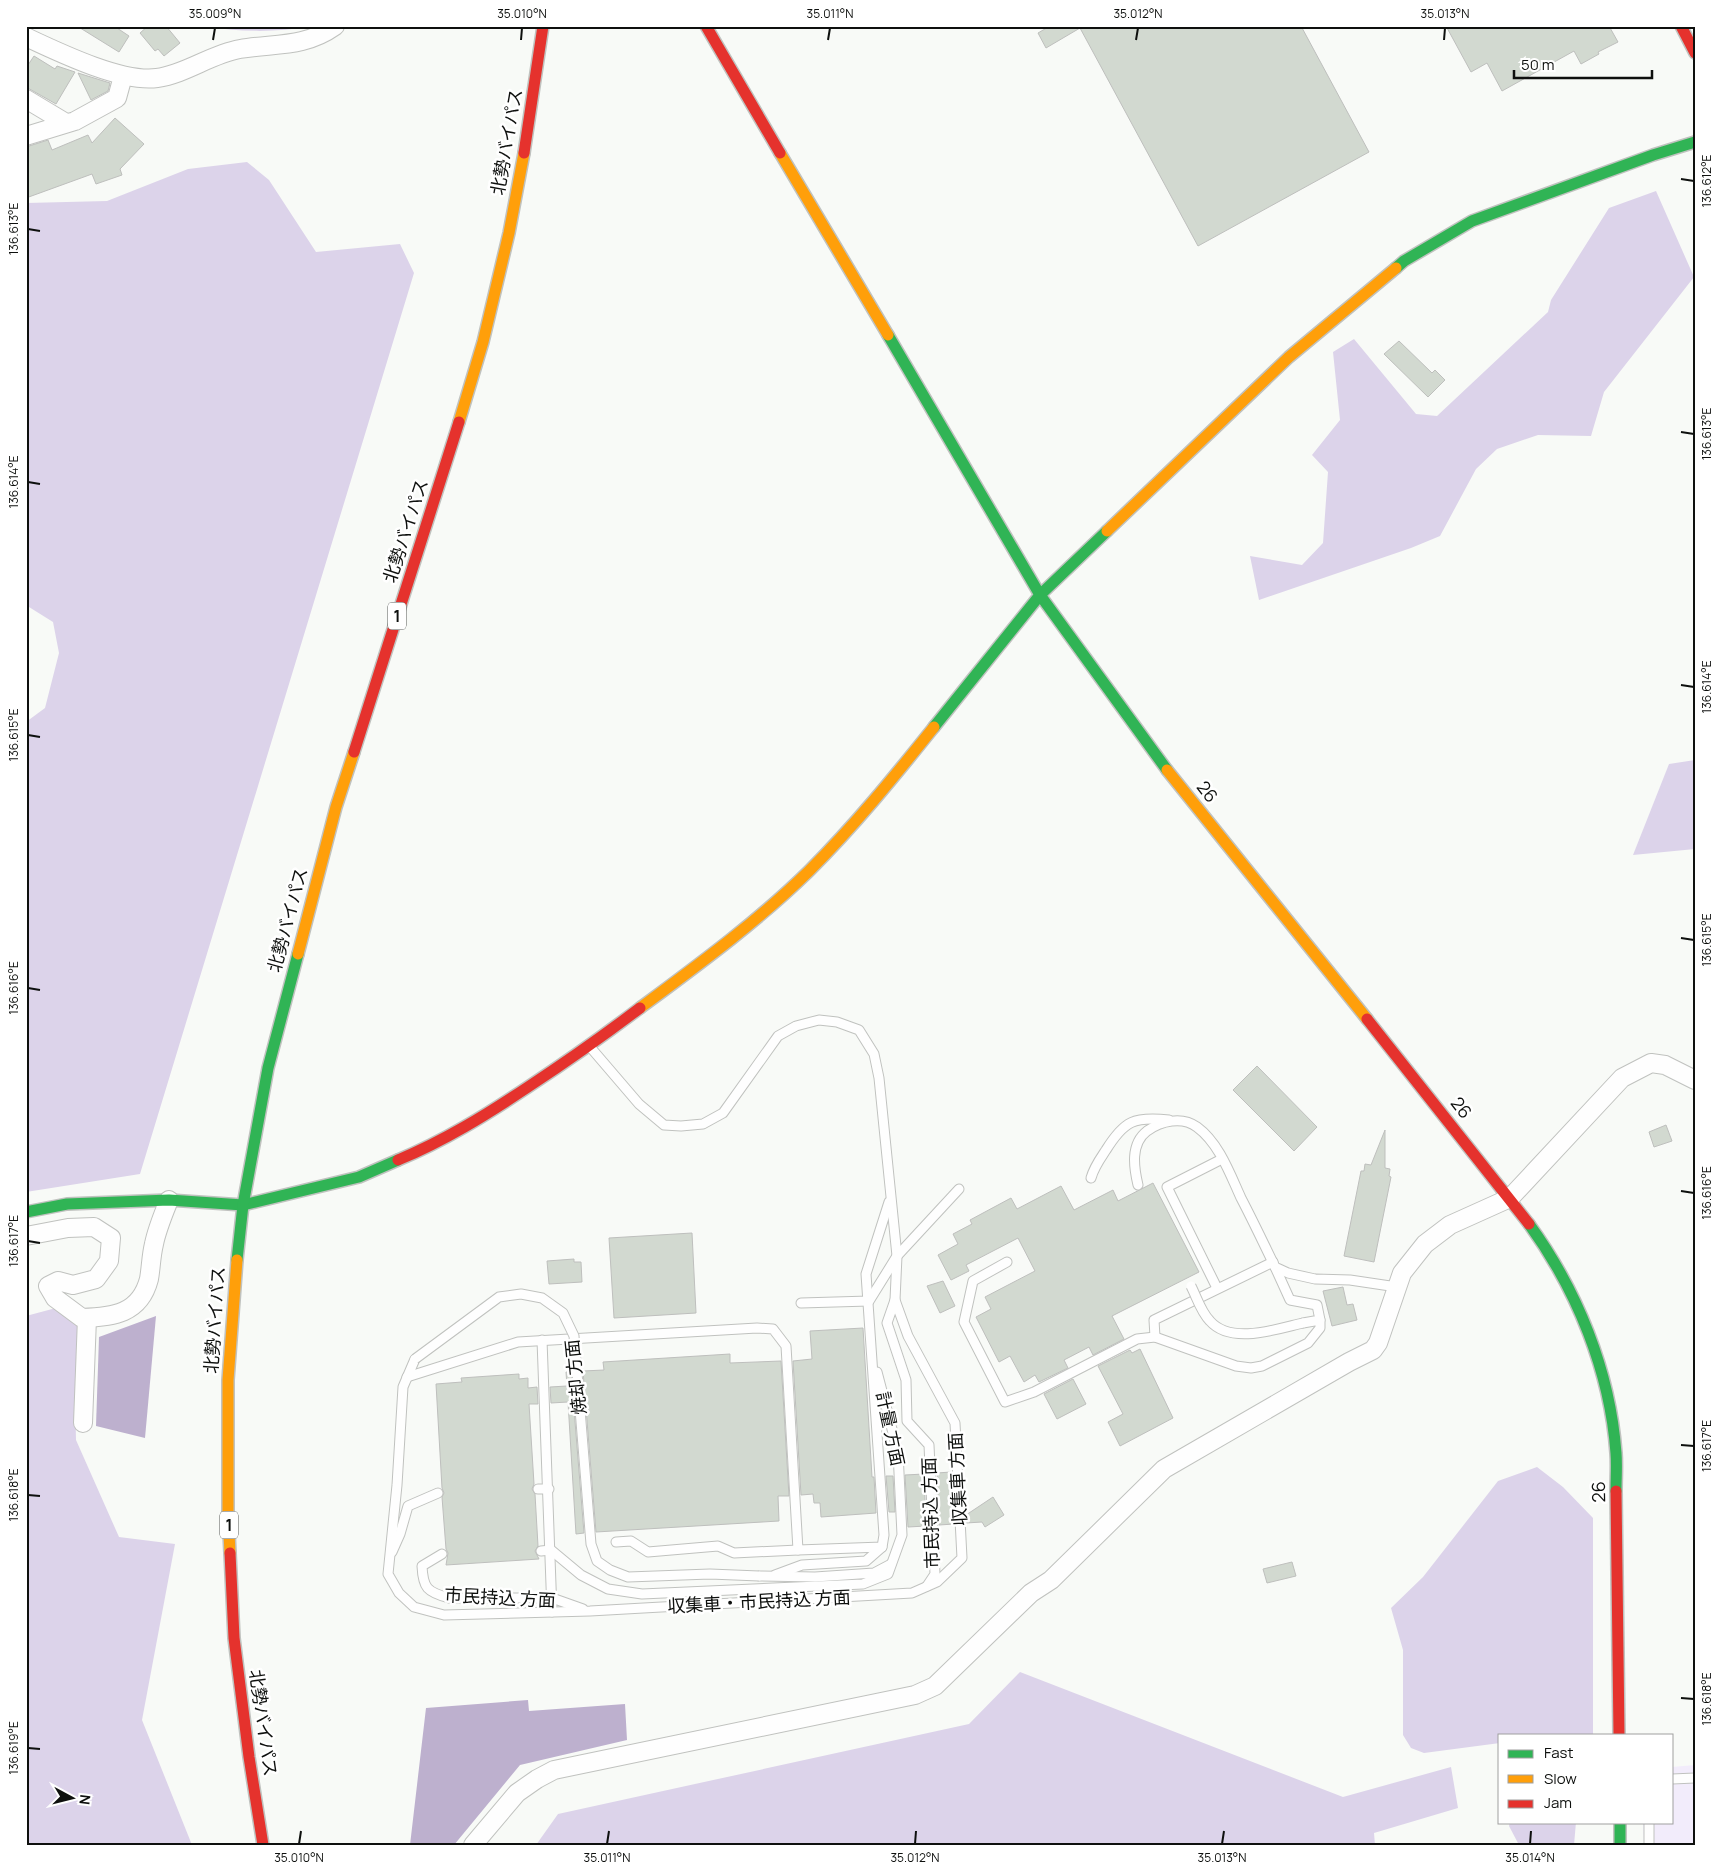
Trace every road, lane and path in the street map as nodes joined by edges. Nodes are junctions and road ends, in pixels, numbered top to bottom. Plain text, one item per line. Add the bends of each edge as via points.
1 (335, 26) edge
2 (543, 26) edge
3 (706, 26) edge
4 (1681, 26) edge
5 (26, 37) edge
6 (1695, 53) edge
7 (123, 76) junction
8 (26, 99) edge
9 (66, 123) junction
10 (26, 136) edge
11 (1695, 142) edge
12 (1040, 595) junction
13 (590, 1046) junction
14 (1695, 1080) edge
15 (1171, 1120) junction
16 (1222, 1159) junction
17 (1091, 1178) dead end
18 (1138, 1185) dead end
19 (959, 1189) dead end
20 (890, 1198) junction
21 (1510, 1198) junction
22 (169, 1200) junction
23 (243, 1205) junction
24 (26, 1212) edge
25 (26, 1236) edge
26 (897, 1256) junction
27 (1007, 1262) dead end
28 (1274, 1264) junction
29 (1191, 1286) dead end
30 (1397, 1287) junction
31 (1217, 1288) junction
32 (895, 1300) junction
33 (869, 1301) junction
34 (801, 1303) dead end
35 (87, 1318) junction
36 (1320, 1320) junction
37 (1155, 1337) junction
38 (542, 1340) junction
39 (872, 1353) junction
40 (407, 1377) junction
41 (83, 1423) dead end
42 (538, 1489) dead end
43 (549, 1489) junction
44 (438, 1493) dead end
45 (616, 1542) dead end
46 (882, 1547) junction
47 (798, 1550) junction
48 (546, 1551) junction
49 (442, 1554) dead end
50 (390, 1557) junction
51 (891, 1564) junction
52 (770, 1577) junction
53 (927, 1586) junction
54 (552, 1598) junction
55 (590, 1611) junction
56 (552, 1612) junction
57 (1619, 1734) edge
58 (1695, 1778) edge
59 (1674, 1779) edge
60 (1620, 1824) edge
61 (1649, 1824) edge
62 (263, 1845) edge
63 (473, 1845) edge
64 (1620, 1845) edge
65 (1649, 1845) edge

1 - 7 street via 303,42 222,52 202,63 156,78
2 - 23 main road, 北勢バイパス / 1 via 516,196 482,342 336,807 268,1068
3 - 12 main road, 26
4 - 6 main road
5 - 7 street
7 - 9 street via 118,98
8 - 9 street
9 - 10 street
11 - 12 main road via 1472,221 1404,260 1289,357
12 - 13 main road via 871,806 808,872 732,939
12 - 21 main road, 26 via 1150,748
13 - 20 lane via 639,1104 664,1125 681,1126 703,1124 723,1113 778,1036 796,1026 819,1020 859,1030 874,1054 879,1078
13 - 23 main road via 430,1147 359,1177
14 - 21 street via 1678,1070 1651,1063 1622,1078
15 - 16 lane via 1195,1126 1207,1136
15 - 17 lane via 1140,1120 1118,1131
15 - 18 lane via 1145,1132 1139,1141 1134,1154
16 - 28 lane
16 - 31 lane via 1166,1187
19 - 26 lane
20 - 26 lane
20 - 33 lane via 866,1274
21 - 30 street via 1450,1225 1425,1244 1402,1273
21 - 57 main road, 26 via 1551,1256 1573,1297 1595,1354 1611,1414 1617,1480
22 - 23 main road
22 - 24 main road via 67,1204
22 - 35 street via 155,1238 147,1286 138,1302 130,1309 111,1316
23 - 62 main road, 北勢バイパス / 1 via 228,1380 228,1513 234,1638
25 - 35 street via 94,1227 111,1238 109,1260 96,1279 73,1285 58,1282 48,1286 61,1302 82,1318
26 - 32 lane
26 - 33 lane
27 - 37 lane via 973,1281 964,1322 1005,1402 1034,1392 1136,1339
28 - 30 lane via 1288,1273 1315,1279
28 - 31 lane
28 - 36 lane via 1290,1300 1317,1305
29 - 36 lane, bridge via 1210,1322 1236,1334
30 - 63 street via 1373,1350 1164,1469 1051,1580 1030,1593 935,1686 915,1695 554,1770 536,1778 517,1793
31 - 37 lane via 1154,1320
32 - 53 lane, 市民持込 方面 via 887,1323 906,1380 907,1421 929,1445 935,1574
32 - 53 lane, 収集車 方面 via 908,1336 955,1423 962,1558 938,1582
33 - 34 lane
33 - 39 lane
35 - 41 street
36 - 37 lane via 1320,1328 1308,1343 1262,1366 1251,1368 1236,1366
38 - 40 lane via 518,1342
38 - 43 lane
38 - 47 lane via 774,1329 786,1346
39 - 46 lane via 884,1535
39 - 51 lane, 計量 方面 via 898,1452 902,1535
40 - 50 lane, 焼却 方面
40 - 52 lane, 焼却 方面, bridge via 415,1359 499,1297 521,1294 542,1298 563,1312 574,1336 590,1544 597,1561 628,1577 710,1574
42 - 43 lane
43 - 48 lane
44 - 50 lane via 408,1506
45 - 47 lane via 631,1540 648,1552 718,1546 734,1553
46 - 47 lane
46 - 52 lane via 866,1561 802,1565
48 - 51 lane, 計量 方面 via 608,1589 642,1594 863,1584 888,1574
48 - 54 lane
49 - 54 lane, 市民持込 方面 via 422,1566 423,1582 433,1594 449,1598
50 - 56 lane, 焼却 方面 via 388,1574 399,1593 414,1607 444,1615
51 - 52 lane via 874,1573
53 - 55 lane, 収集車・市民持込 方面 via 912,1593
54 - 55 lane, 市民持込 方面
54 - 56 lane
55 - 56 lane, 収集車・市民持込 方面
58 - 59 lane
60 - 64 main road
61 - 65 lane

